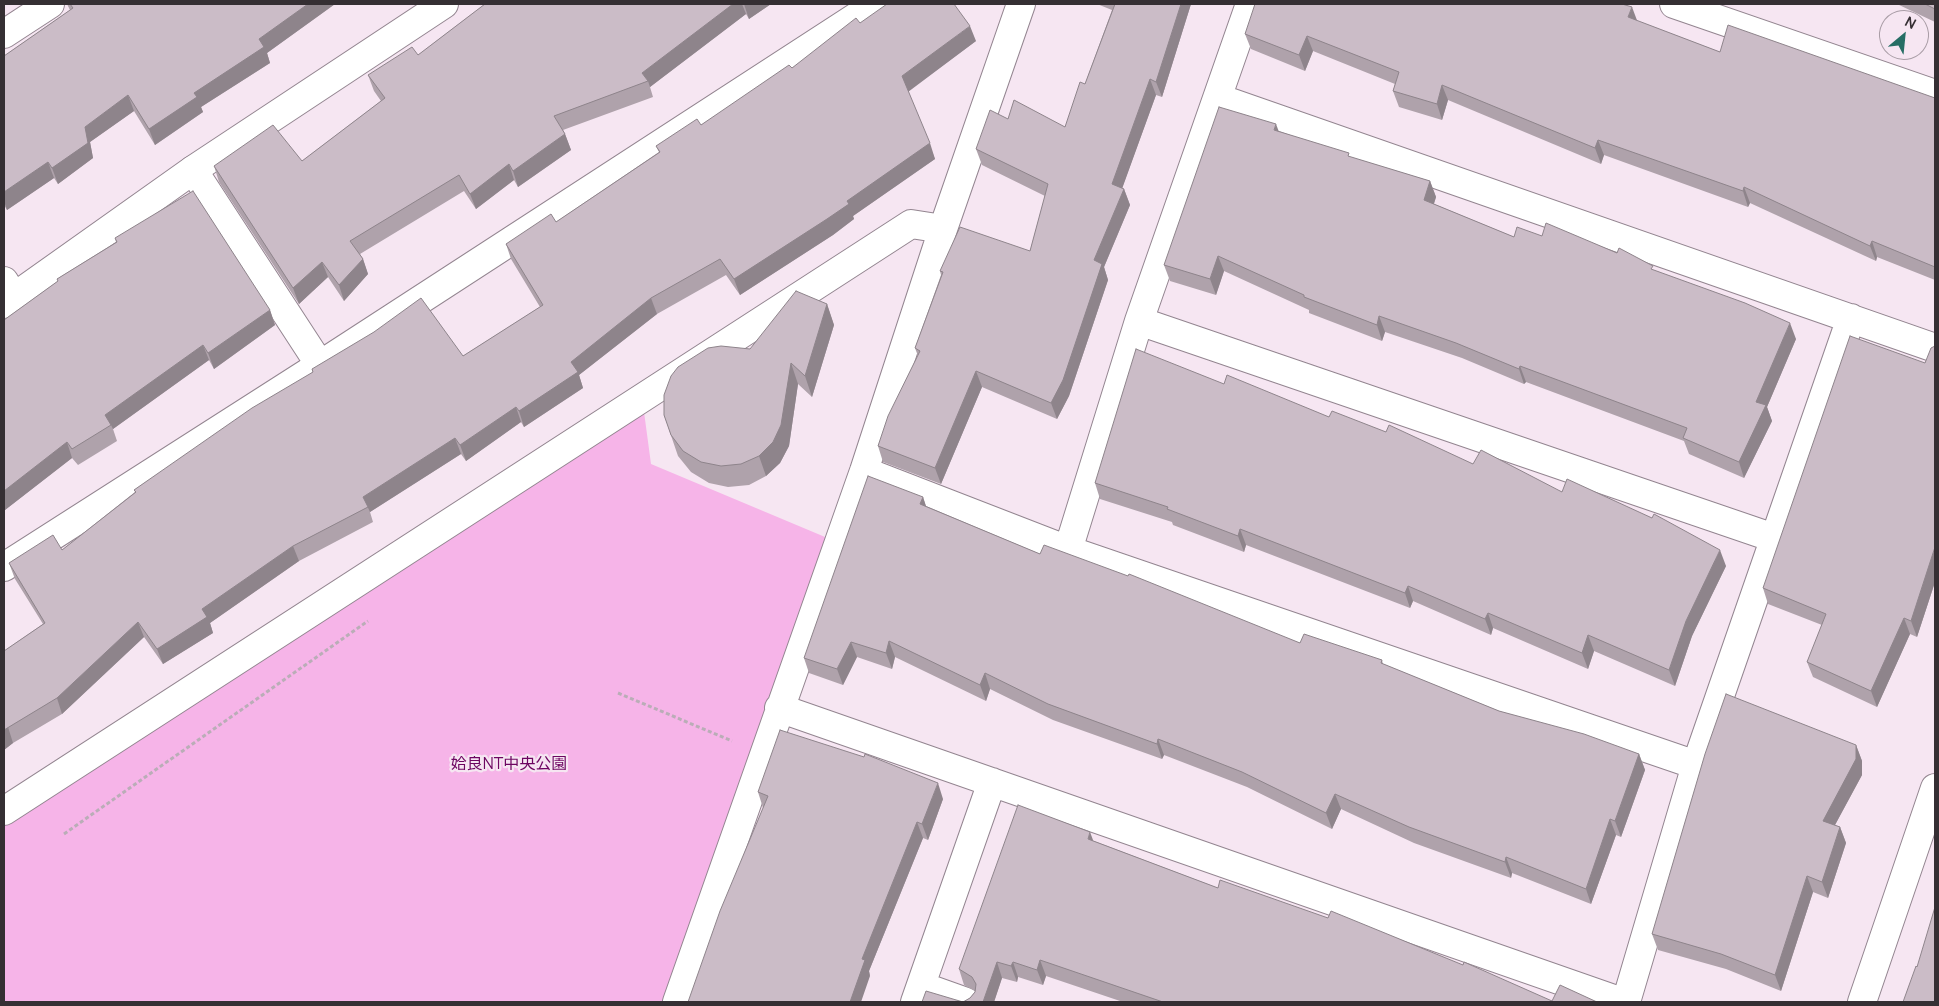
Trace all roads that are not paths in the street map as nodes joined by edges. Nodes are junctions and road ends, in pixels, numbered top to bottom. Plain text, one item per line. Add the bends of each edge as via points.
1 (50, 4) edge
2 (444, 4) edge
3 (876, 4) edge
4 (1021, 4) edge
5 (1250, 4) edge
6 (1674, 4) edge
7 (4, 34) edge
8 (1935, 94) edge
9 (1218, 98) junction
10 (192, 170) junction
11 (943, 229) junction
12 (7, 294) edge
13 (1851, 318) junction
14 (1139, 321) junction
15 (1935, 348) edge
16 (320, 365) junction
17 (864, 471) junction
18 (1774, 538) junction
19 (1068, 550) junction
20 (4, 567) edge
21 (779, 708) junction
22 (1696, 765) junction
23 (992, 782) junction
24 (1935, 788) edge
25 (4, 811) edge
26 (918, 994) edge
27 (677, 1002) edge
28 (966, 1002) edge
29 (1624, 1002) edge
30 (1862, 1002) edge

1 - 7 street
2 - 10 street
3 - 16 street
4 - 11 street
5 - 9 street
6 - 8 street
9 - 13 street
9 - 14 street
10 - 12 street
10 - 16 street
11 - 17 street
11 - 25 street via 911,224
13 - 15 street
13 - 18 street
14 - 18 street
14 - 19 street
16 - 20 street
17 - 19 street
17 - 21 street
18 - 22 street
19 - 22 street
21 - 23 street
21 - 27 street
22 - 29 street
23 - 26 street
23 - 29 street
24 - 30 street
26 - 28 street

